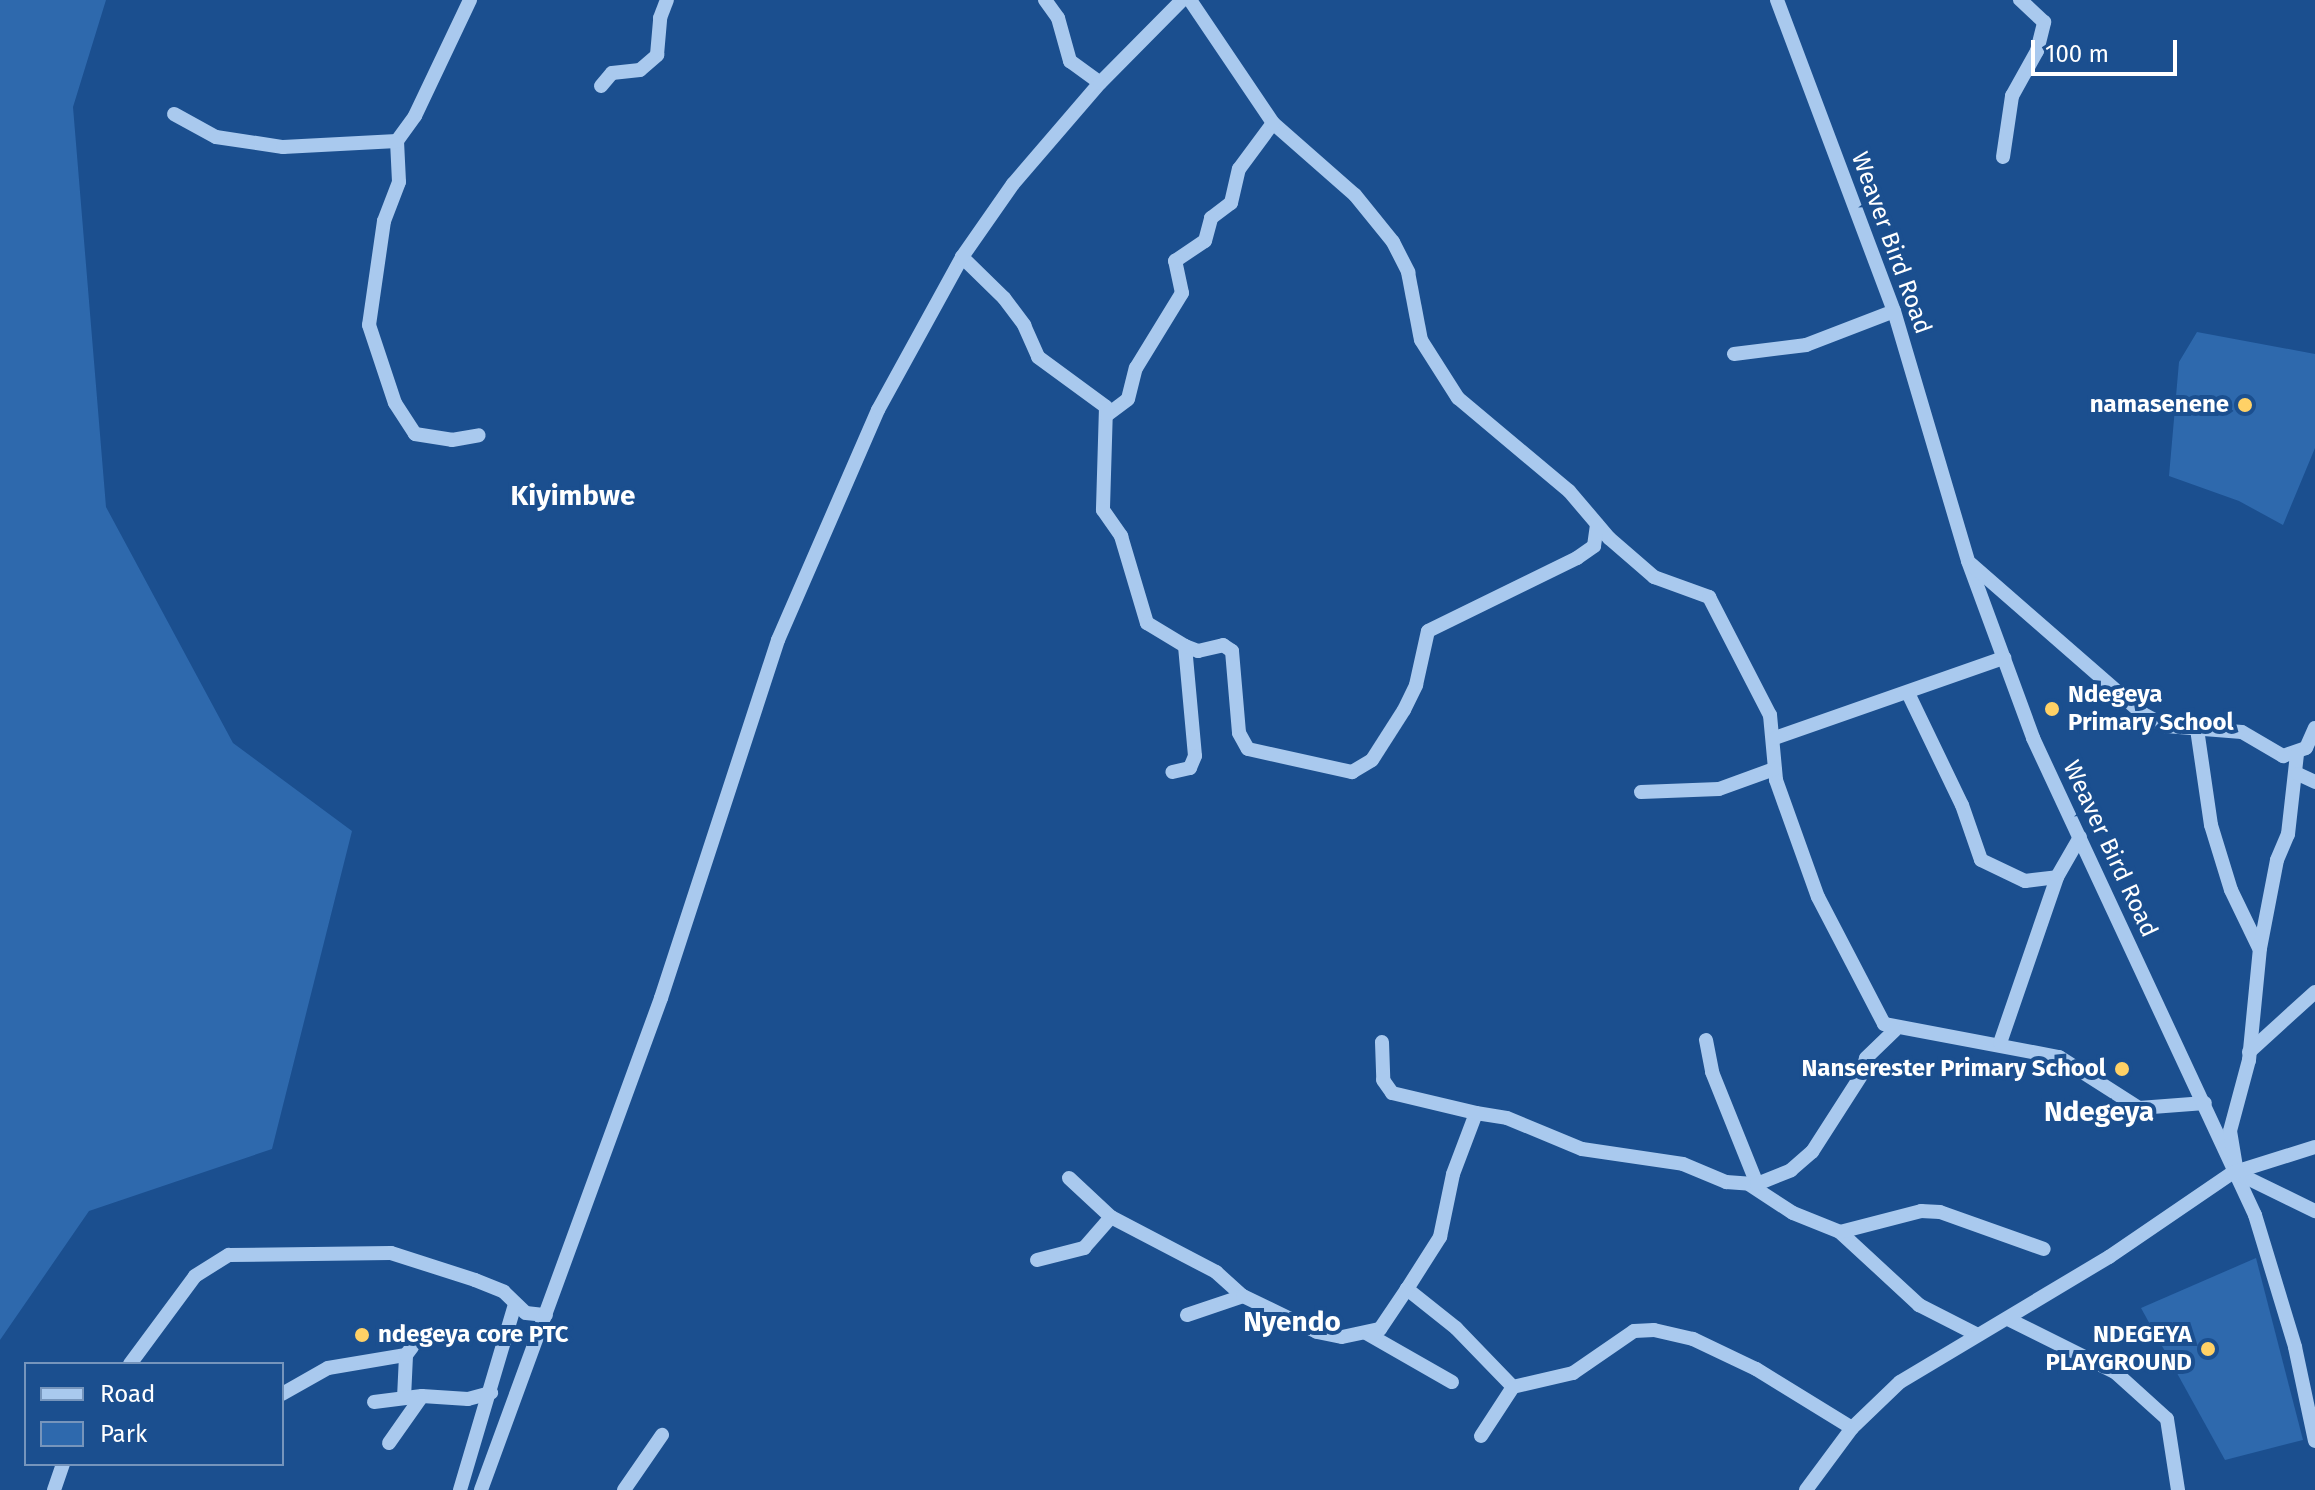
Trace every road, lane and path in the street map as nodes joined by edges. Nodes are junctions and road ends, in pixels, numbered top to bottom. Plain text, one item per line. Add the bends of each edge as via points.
1 (470, 0) edge
2 (667, 0) edge
3 (1045, 0) edge
4 (1182, 0) edge
5 (1190, 0) edge
6 (1777, 0) edge
7 (2020, 0) edge
8 (1100, 83) junction
9 (601, 86) dead end
10 (174, 114) dead end
11 (1273, 123) junction
12 (397, 141) junction
13 (2003, 157) dead end
14 (962, 257) junction
15 (1894, 311) junction
16 (1734, 354) dead end
17 (1107, 415) junction
18 (479, 435) dead end
19 (1597, 524) junction
20 (1968, 561) junction
21 (1185, 646) junction
22 (2004, 658) junction
23 (1908, 693) junction
24 (2315, 728) edge
25 (2197, 729) junction
26 (1775, 738) junction
27 (2297, 754) junction
28 (1774, 769) junction
29 (1172, 772) dead end
30 (2298, 774) junction
31 (2315, 782) edge
32 (1641, 792) dead end
33 (2080, 837) junction
34 (2057, 877) junction
35 (2260, 948) junction
36 (2315, 992) edge
37 (1895, 1030) junction
38 (1706, 1040) dead end
39 (1382, 1042) dead end
40 (2000, 1043) junction
41 (2249, 1052) junction
42 (2205, 1103) junction
43 (1476, 1113) junction
44 (2315, 1147) edge
45 (2235, 1173) junction
46 (1069, 1178) dead end
47 (1753, 1184) junction
48 (2315, 1211) edge
49 (1111, 1217) junction
50 (1840, 1232) junction
51 (2044, 1249) dead end
52 (1037, 1260) dead end
53 (1407, 1289) junction
54 (1243, 1296) junction
55 (515, 1304) junction
56 (546, 1315) junction
57 (1187, 1315) dead end
58 (2008, 1319) junction
59 (1366, 1333) junction
60 (1978, 1335) junction
61 (131, 1362) edge
62 (1452, 1382) dead end
63 (1513, 1387) junction
64 (284, 1393) edge
65 (491, 1393) junction
66 (422, 1396) junction
67 (404, 1398) junction
68 (374, 1402) dead end
69 (1852, 1428) junction
70 (662, 1435) dead end
71 (1481, 1436) dead end
72 (2315, 1441) edge
73 (389, 1443) dead end
74 (62, 1466) edge
75 (54, 1490) edge
76 (460, 1490) edge
77 (481, 1490) edge
78 (624, 1490) edge
79 (1806, 1490) edge
80 (2178, 1490) edge

1 - 12 street via 415,116
2 - 9 street via 657,55 640,70 612,73
3 - 8 street via 1058,18 1070,61
4 - 8 street
5 - 11 street
6 - 15 street, Weaver Bird Road
7 - 13 street via 2044,22 2037,51 2012,96
8 - 14 street via 1013,184
10 - 12 street via 216,137 283,147
11 - 17 street via 1239,169 1231,203 1211,218 1205,241 1175,261 1182,293 1136,368 1128,399
11 - 19 street via 1355,195 1393,242 1408,272 1421,340 1458,398 1531,456
12 - 18 street via 399,182 384,221 369,325 378,359 395,403 415,434 452,440
14 - 17 street via 1004,298 1038,357 1103,402
14 - 56 street via 878,410 778,640 714,821 661,998
15 - 16 street via 1806,345
15 - 20 street, Weaver Bird Road
17 - 21 street via 1103,510 1121,536 1147,623
19 - 21 street via 1594,546 1577,558 1428,631 1416,685 1404,710 1372,760 1352,772 1248,749 1239,733 1232,651 1223,645 1198,651
19 - 26 street via 1654,577 1709,597 1770,715
20 - 22 street, Weaver Bird Road
20 - 25 street via 2143,714 2166,726
21 - 29 street via 1195,756 1190,768
22 - 23 street
22 - 33 street, Weaver Bird Road via 2033,738
23 - 26 street
23 - 34 street via 1962,805 1981,860 2025,881
24 - 27 street
25 - 27 street via 2227,729 2283,756
25 - 35 street via 2211,825 2231,890
26 - 28 street
27 - 30 street
28 - 32 street via 1719,789
28 - 37 street via 1837,939 1877,1014
30 - 31 street
30 - 35 street
33 - 34 street
33 - 42 street, Weaver Bird Road
34 - 40 street
35 - 41 street
36 - 41 street
37 - 40 street
37 - 47 street via 1866,1058 1862,1074 1812,1152 1791,1170
38 - 47 street
39 - 43 street via 1383,1080 1392,1093
40 - 42 street via 2059,1057 2132,1106
41 - 45 street via 2230,1131
42 - 45 street, Weaver Bird Road
43 - 47 street via 1507,1118 1582,1149 1683,1164 1726,1182
43 - 53 street via 1453,1174 1440,1237
44 - 45 street
45 - 48 street
45 - 58 street
45 - 72 street, Weaver Bird Road via 2255,1215 2295,1347
46 - 49 street
47 - 50 street via 1793,1213
49 - 52 street via 1084,1248
49 - 54 street via 1216,1272
50 - 51 street via 1921,1211 1940,1212
50 - 60 street via 1919,1305
53 - 59 street via 1384,1326
53 - 63 street via 1456,1328
54 - 57 street
54 - 59 street via 1329,1336
55 - 56 street via 526,1313
55 - 61 street via 504,1292 391,1253 229,1255 195,1276
55 - 65 street
56 - 77 street
58 - 60 street
58 - 80 street via 2115,1372 2167,1419
59 - 62 street
60 - 69 street via 1900,1382
63 - 69 street via 1573,1373 1634,1331 1654,1330 1693,1339 1743,1363
63 - 71 street
64 - 67 street via 328,1368 409,1351
65 - 66 street via 468,1399
65 - 76 street
66 - 67 street
66 - 73 street
67 - 68 street
69 - 79 street
70 - 78 street
74 - 75 street

